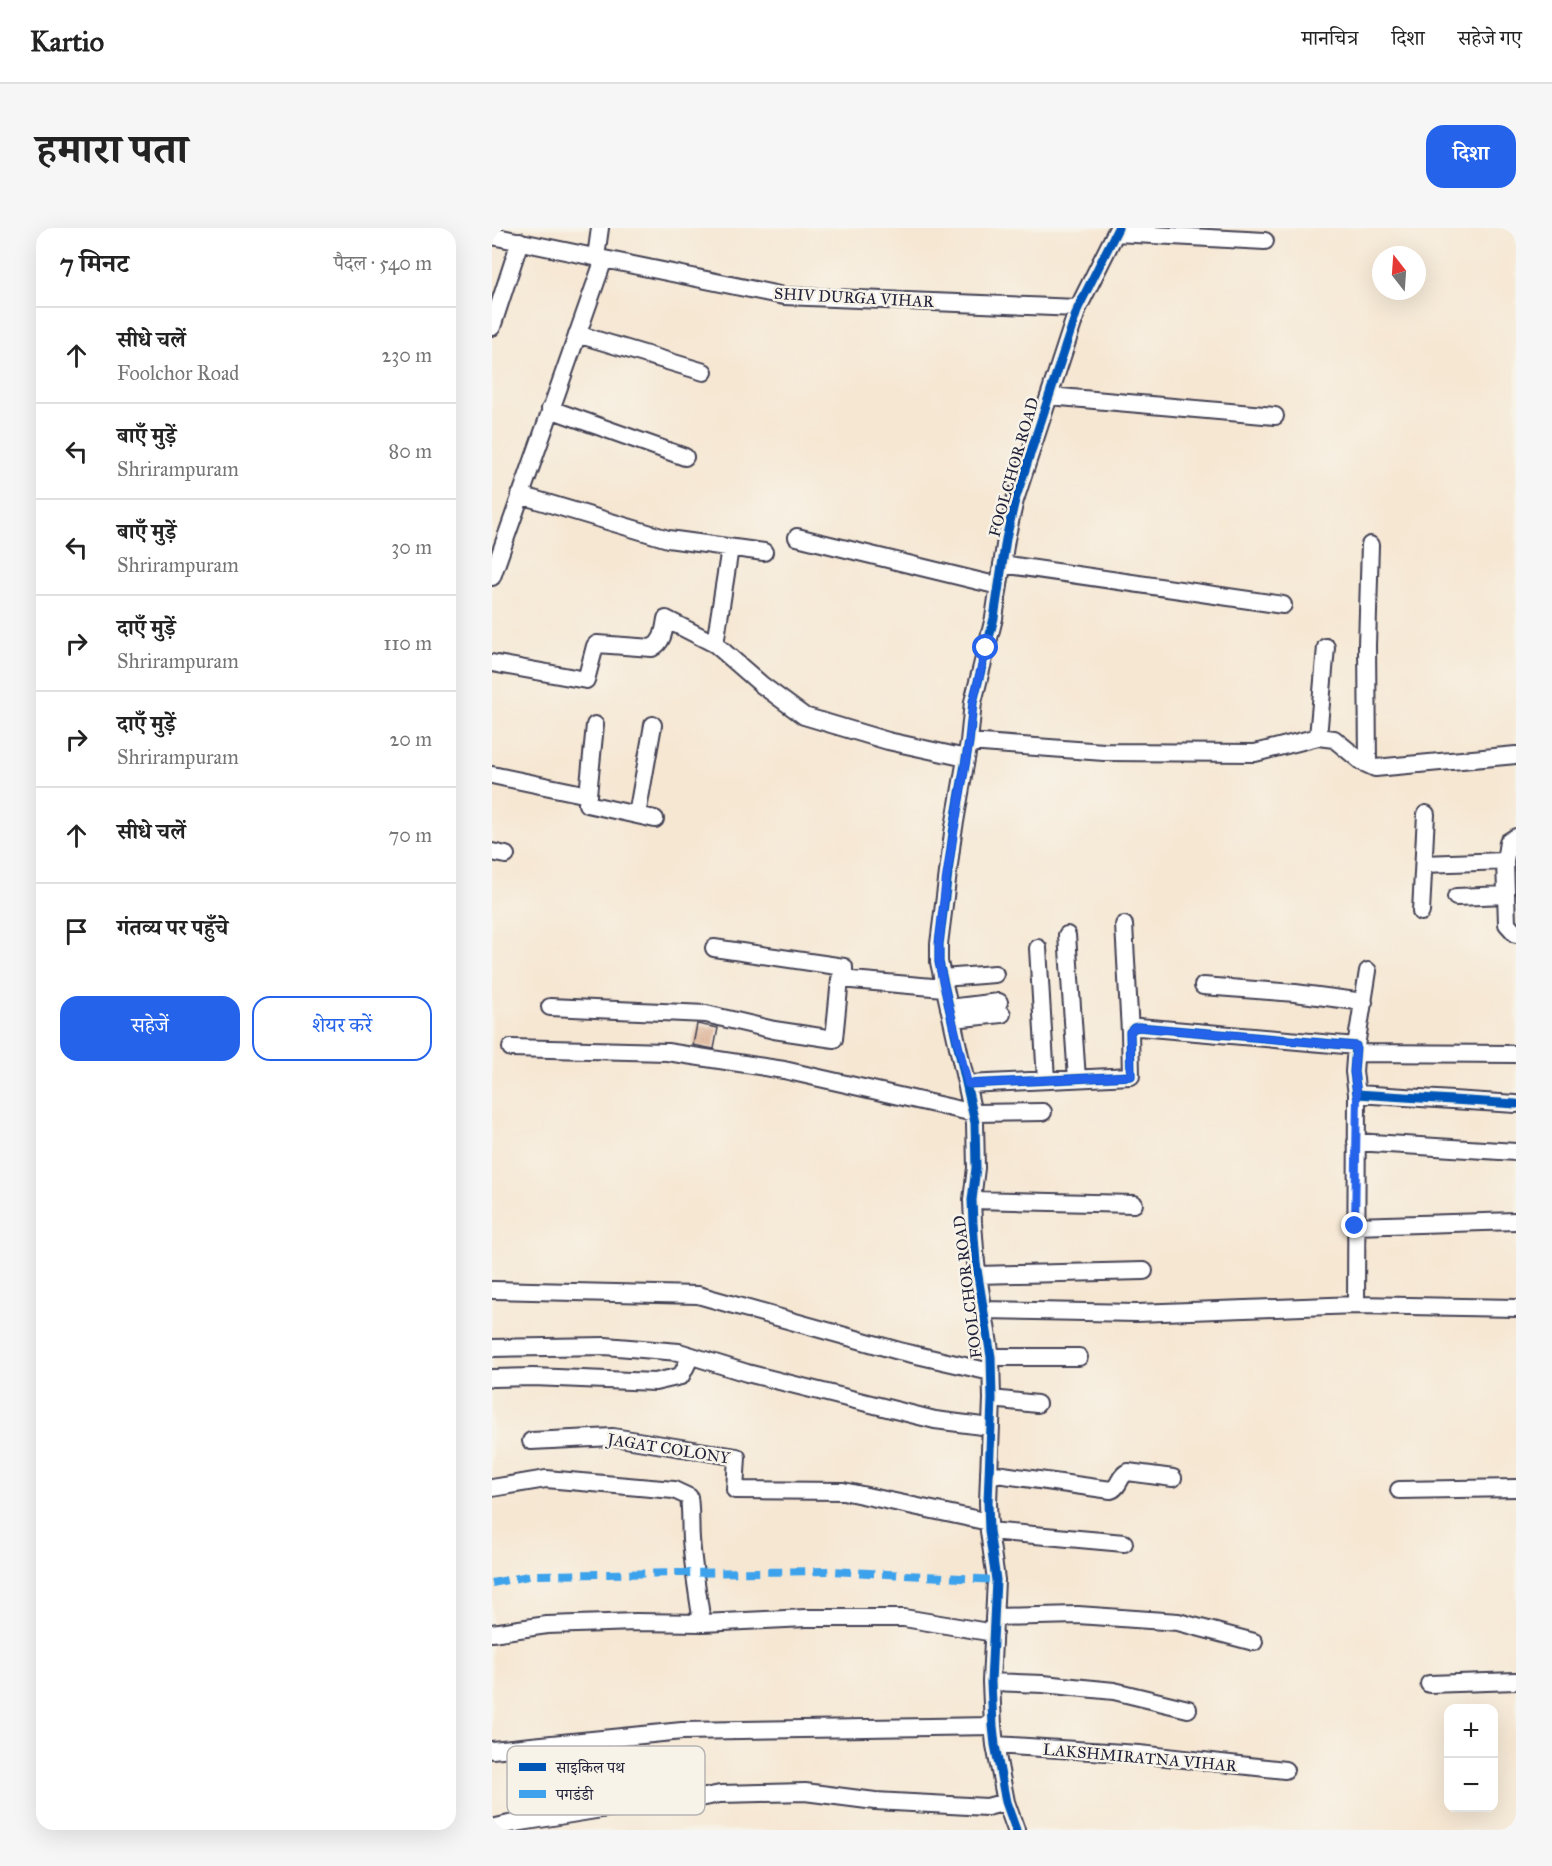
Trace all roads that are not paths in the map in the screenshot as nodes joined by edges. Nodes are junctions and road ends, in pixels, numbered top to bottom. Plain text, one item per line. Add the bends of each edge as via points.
1 (600, 228) edge
2 (1117, 230) edge
3 (492, 236) edge
4 (518, 236) edge
5 (1265, 241) dead end
6 (600, 258) junction
7 (1078, 308) junction
8 (492, 327) edge
9 (577, 334) junction
10 (704, 372) dead end
11 (1049, 396) junction
12 (550, 409) junction
13 (1275, 416) dead end
14 (685, 457) dead end
15 (520, 495) junction
16 (797, 537) dead end
17 (1370, 545) dead end
18 (730, 548) junction
19 (764, 552) dead end
20 (1002, 564) junction
21 (492, 577) edge
22 (999, 586) junction
23 (1283, 605) dead end
24 (715, 644) junction
25 (1326, 647) dead end
26 (492, 663) edge
27 (595, 725) dead end
28 (652, 725) dead end
29 (1318, 737) junction
30 (967, 750) junction
31 (1516, 755) edge
32 (1368, 764) junction
33 (492, 775) edge
34 (588, 795) junction
35 (1426, 814) dead end
36 (637, 815) junction
37 (655, 819) dead end
38 (1516, 837) edge
39 (1504, 861) junction
40 (1424, 864) junction
41 (1506, 895) junction
42 (1456, 897) dead end
43 (1421, 912) dead end
44 (1124, 925) dead end
45 (1516, 934) edge
46 (1067, 935) dead end
47 (714, 948) dead end
48 (1038, 948) dead end
49 (1368, 971) dead end
50 (995, 974) dead end
51 (844, 980) junction
52 (943, 983) junction
53 (1203, 986) dead end
54 (1364, 1002) junction
55 (550, 1007) dead end
56 (1001, 1008) dead end
57 (950, 1014) junction
58 (1130, 1032) junction
59 (511, 1048) dead end
60 (1356, 1049) junction
61 (1516, 1054) edge
62 (1077, 1079) junction
63 (1046, 1080) junction
64 (968, 1084) junction
65 (1357, 1094) junction
66 (1516, 1104) edge
67 (1043, 1112) dead end
68 (974, 1113) junction
69 (1356, 1142) junction
70 (1516, 1152) edge
71 (972, 1200) junction
72 (1134, 1204) dead end
73 (1516, 1221) edge
74 (1355, 1226) junction
75 (1144, 1271) dead end
76 (978, 1275) junction
77 (492, 1290) edge
78 (1356, 1305) junction
79 (1516, 1308) edge
80 (983, 1310) junction
81 (492, 1348) edge
82 (691, 1356) junction
83 (1079, 1357) dead end
84 (992, 1364) junction
85 (492, 1377) edge
86 (992, 1399) junction
87 (1037, 1404) dead end
88 (990, 1427) junction
89 (531, 1441) dead end
90 (989, 1473) junction
91 (1173, 1478) dead end
92 (492, 1488) edge
93 (1516, 1488) edge
94 (1399, 1490) dead end
95 (989, 1527) junction
96 (1124, 1543) dead end
97 (702, 1623) junction
98 (994, 1625) junction
99 (492, 1632) edge
100 (1254, 1642) dead end
101 (1516, 1681) edge
102 (991, 1682) junction
103 (1429, 1684) dead end
104 (1188, 1709) dead end
105 (993, 1726) junction
106 (995, 1745) junction
107 (532, 1746) edge
108 (507, 1748) edge
109 (492, 1750) edge
110 (1286, 1770) dead end
111 (705, 1797) edge
112 (1006, 1802) junction
113 (564, 1815) edge
114 (492, 1828) edge
115 (1016, 1830) edge

1 - 6 street
2 - 5 street
2 - 7 street, FOOLCHOR ROAD
3 - 4 street, SHIV DURGA VIHAR
4 - 6 street, SHIV DURGA VIHAR
4 - 8 street
6 - 7 street, SHIV DURGA VIHAR via 784,296
6 - 9 street
7 - 11 street, FOOLCHOR ROAD
9 - 10 street
9 - 12 street
11 - 13 street
11 - 20 street, FOOLCHOR ROAD via 1015,501
12 - 14 street
12 - 15 street
15 - 18 street via 668,539
15 - 21 street
16 - 22 street
17 - 32 street
18 - 19 street
18 - 24 street
20 - 22 street, FOOLCHOR ROAD
20 - 23 street
22 - 30 street, FOOLCHOR ROAD via 973,702
24 - 26 street via 666,619 663,635 652,648 597,644 586,680
24 - 30 street via 804,716 888,741
25 - 29 street
27 - 34 street
28 - 36 street
29 - 30 street via 1255,753
29 - 32 street via 1334,739
30 - 52 street, FOOLCHOR ROAD via 939,944
31 - 32 street via 1375,768
33 - 34 street
34 - 36 street via 587,804
35 - 40 street
36 - 37 street
38 - 39 street via 1508,842
39 - 40 street
39 - 41 street
40 - 43 street
41 - 42 street
41 - 45 street via 1507,924
44 - 58 street
46 - 62 street
47 - 51 street via 844,967
48 - 63 street
49 - 54 street
50 - 52 street
51 - 52 street
51 - 55 street via 840,979 834,1039 706,1014
52 - 57 street, FOOLCHOR ROAD
53 - 54 street
54 - 60 street
56 - 57 street
57 - 64 street, FOOLCHOR ROAD
58 - 60 street via 1138,1027
58 - 62 street via 1131,1076
59 - 68 street via 667,1052 784,1070
60 - 61 street
60 - 65 street
62 - 63 street
63 - 64 street
64 - 68 street, FOOLCHOR ROAD
65 - 66 street
65 - 69 street
67 - 68 street
68 - 71 street, FOOLCHOR ROAD via 976,1168
69 - 70 street
69 - 74 street
71 - 72 street
71 - 76 street, FOOLCHOR ROAD
73 - 74 street
74 - 78 street
75 - 76 street
76 - 80 street, FOOLCHOR ROAD
77 - 84 street via 698,1295 899,1351
78 - 79 street
78 - 80 street via 1136,1313
80 - 84 street, FOOLCHOR ROAD
81 - 82 street via 605,1346
82 - 85 street via 681,1376 655,1382
82 - 88 street via 935,1420
83 - 84 street
84 - 86 street, FOOLCHOR ROAD
86 - 87 street
86 - 88 street, FOOLCHOR ROAD
88 - 90 street, FOOLCHOR ROAD
89 - 95 street, JAGAT COLONY via 614,1437 737,1457 735,1490 843,1491
90 - 91 street via 1111,1490 1128,1472
90 - 95 street, FOOLCHOR ROAD
92 - 97 street via 546,1479 674,1490 689,1497
93 - 94 street
95 - 96 street
95 - 98 street, FOOLCHOR ROAD via 996,1580
97 - 98 street via 904,1618
97 - 99 street via 569,1624
98 - 100 street via 1078,1615 1178,1622
98 - 102 street, FOOLCHOR ROAD
101 - 103 street
102 - 104 street via 1114,1691
102 - 105 street, FOOLCHOR ROAD
105 - 106 street, FOOLCHOR ROAD
105 - 107 street via 682,1731
106 - 110 street, LAKSHMIRATNA VIHAR via 1139,1754
106 - 112 street, FOOLCHOR ROAD
108 - 109 street
111 - 112 street via 805,1792 875,1801 987,1806
112 - 115 street, FOOLCHOR ROAD
113 - 114 street

